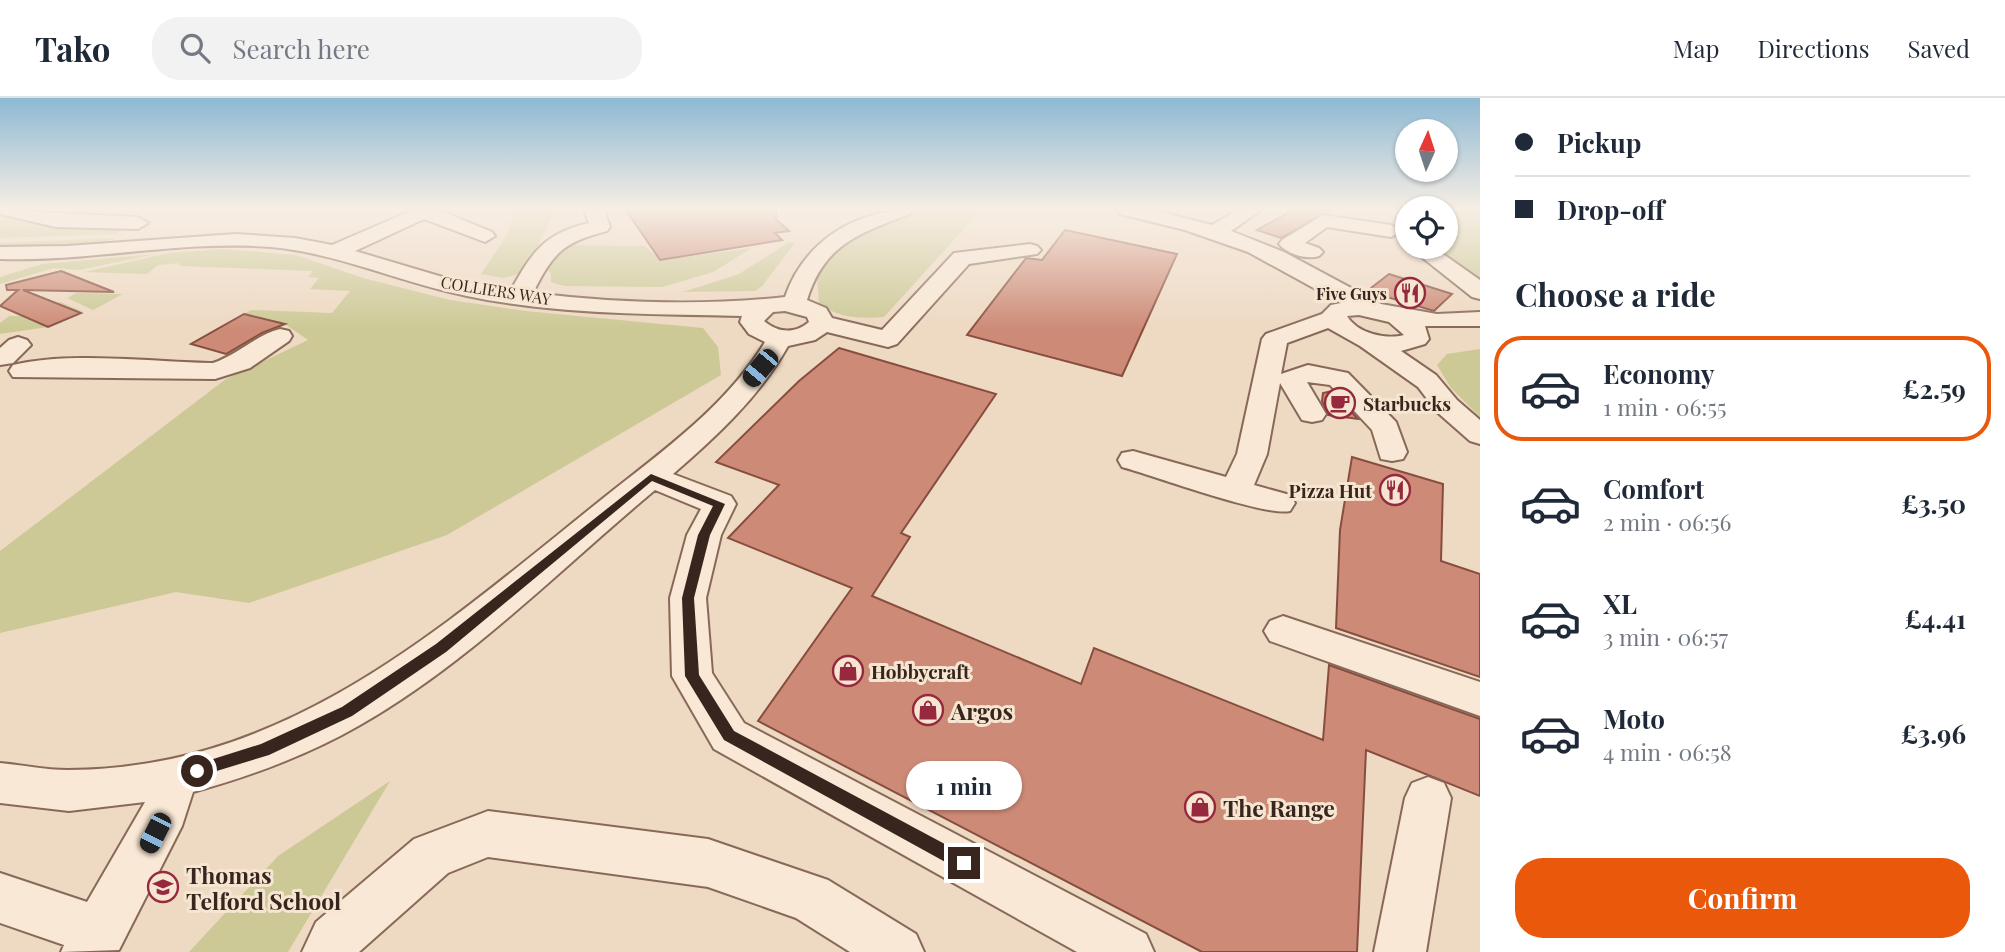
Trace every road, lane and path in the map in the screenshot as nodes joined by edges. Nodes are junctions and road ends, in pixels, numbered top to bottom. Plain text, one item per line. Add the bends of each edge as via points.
1 (49, 250) edge
2 (327, 250) edge
3 (338, 250) edge
4 (547, 250) edge
5 (821, 250) edge
6 (1030, 250) dead end
7 (1258, 250) joint
8 (1306, 250) edge
9 (335, 251) junction
10 (1312, 252) dead end
11 (4, 258) edge
12 (1438, 259) edge
13 (1480, 292) edge
14 (519, 297) junction
15 (1380, 312) junction
16 (772, 319) junction
17 (1480, 319) edge
18 (1329, 323) junction
19 (821, 324) junction
20 (1480, 334) edge
21 (280, 336) dead end
22 (1361, 338) junction
23 (1415, 340) junction
24 (9, 363) edge
25 (1427, 381) junction
26 (1447, 406) junction
27 (1312, 414) dead end
28 (1480, 435) edge
29 (1392, 453) dead end
30 (1133, 460) dead end
31 (651, 477) junction
32 (1235, 492) junction
33 (1279, 503) dead end
34 (1283, 631) dead end
35 (1480, 699) edge
36 (174, 777) junction
37 (0, 783) edge
38 (1428, 798) dead end
39 (0, 898) edge
40 (94, 942) edge
41 (328, 952) edge
42 (898, 952) edge
43 (1128, 952) edge
44 (1400, 952) edge

1 - 11 street, COLLIERS WAY
2 - 9 street, COLLIERS WAY
3 - 9 street
4 - 14 street
5 - 16 street
6 - 19 street via 962,258 888,339
7 - 15 street
7 - 18 street
8 - 10 street
9 - 14 street, COLLIERS WAY via 466,289
12 - 13 street
14 - 16 street, COLLIERS WAY
15 - 17 street via 1437,321
15 - 18 street via 1348,308
15 - 23 street via 1412,326
16 - 19 street, COLLIERS WAY via 803,336
16 - 19 street, COLLIERS WAY via 818,313
16 - 31 street via 774,351 731,403
18 - 22 street
18 - 26 street via 1366,356
18 - 32 street via 1275,339 1252,454
20 - 23 street
21 - 24 street via 240,362 215,370
22 - 23 street via 1399,344
22 - 25 street
23 - 25 street
25 - 26 street
26 - 28 street
27 - 29 street via 1291,379 1308,373 1339,379 1386,428
30 - 32 street
31 - 36 street via 441,648 347,712 264,750
31 - 43 street via 720,504 704,535 688,598 692,676 729,736
32 - 33 street
34 - 35 street
36 - 37 street via 77,790
36 - 40 street via 166,811
38 - 44 street
39 - 40 street
41 - 42 street via 334,940 431,856 488,834 708,863 810,898

